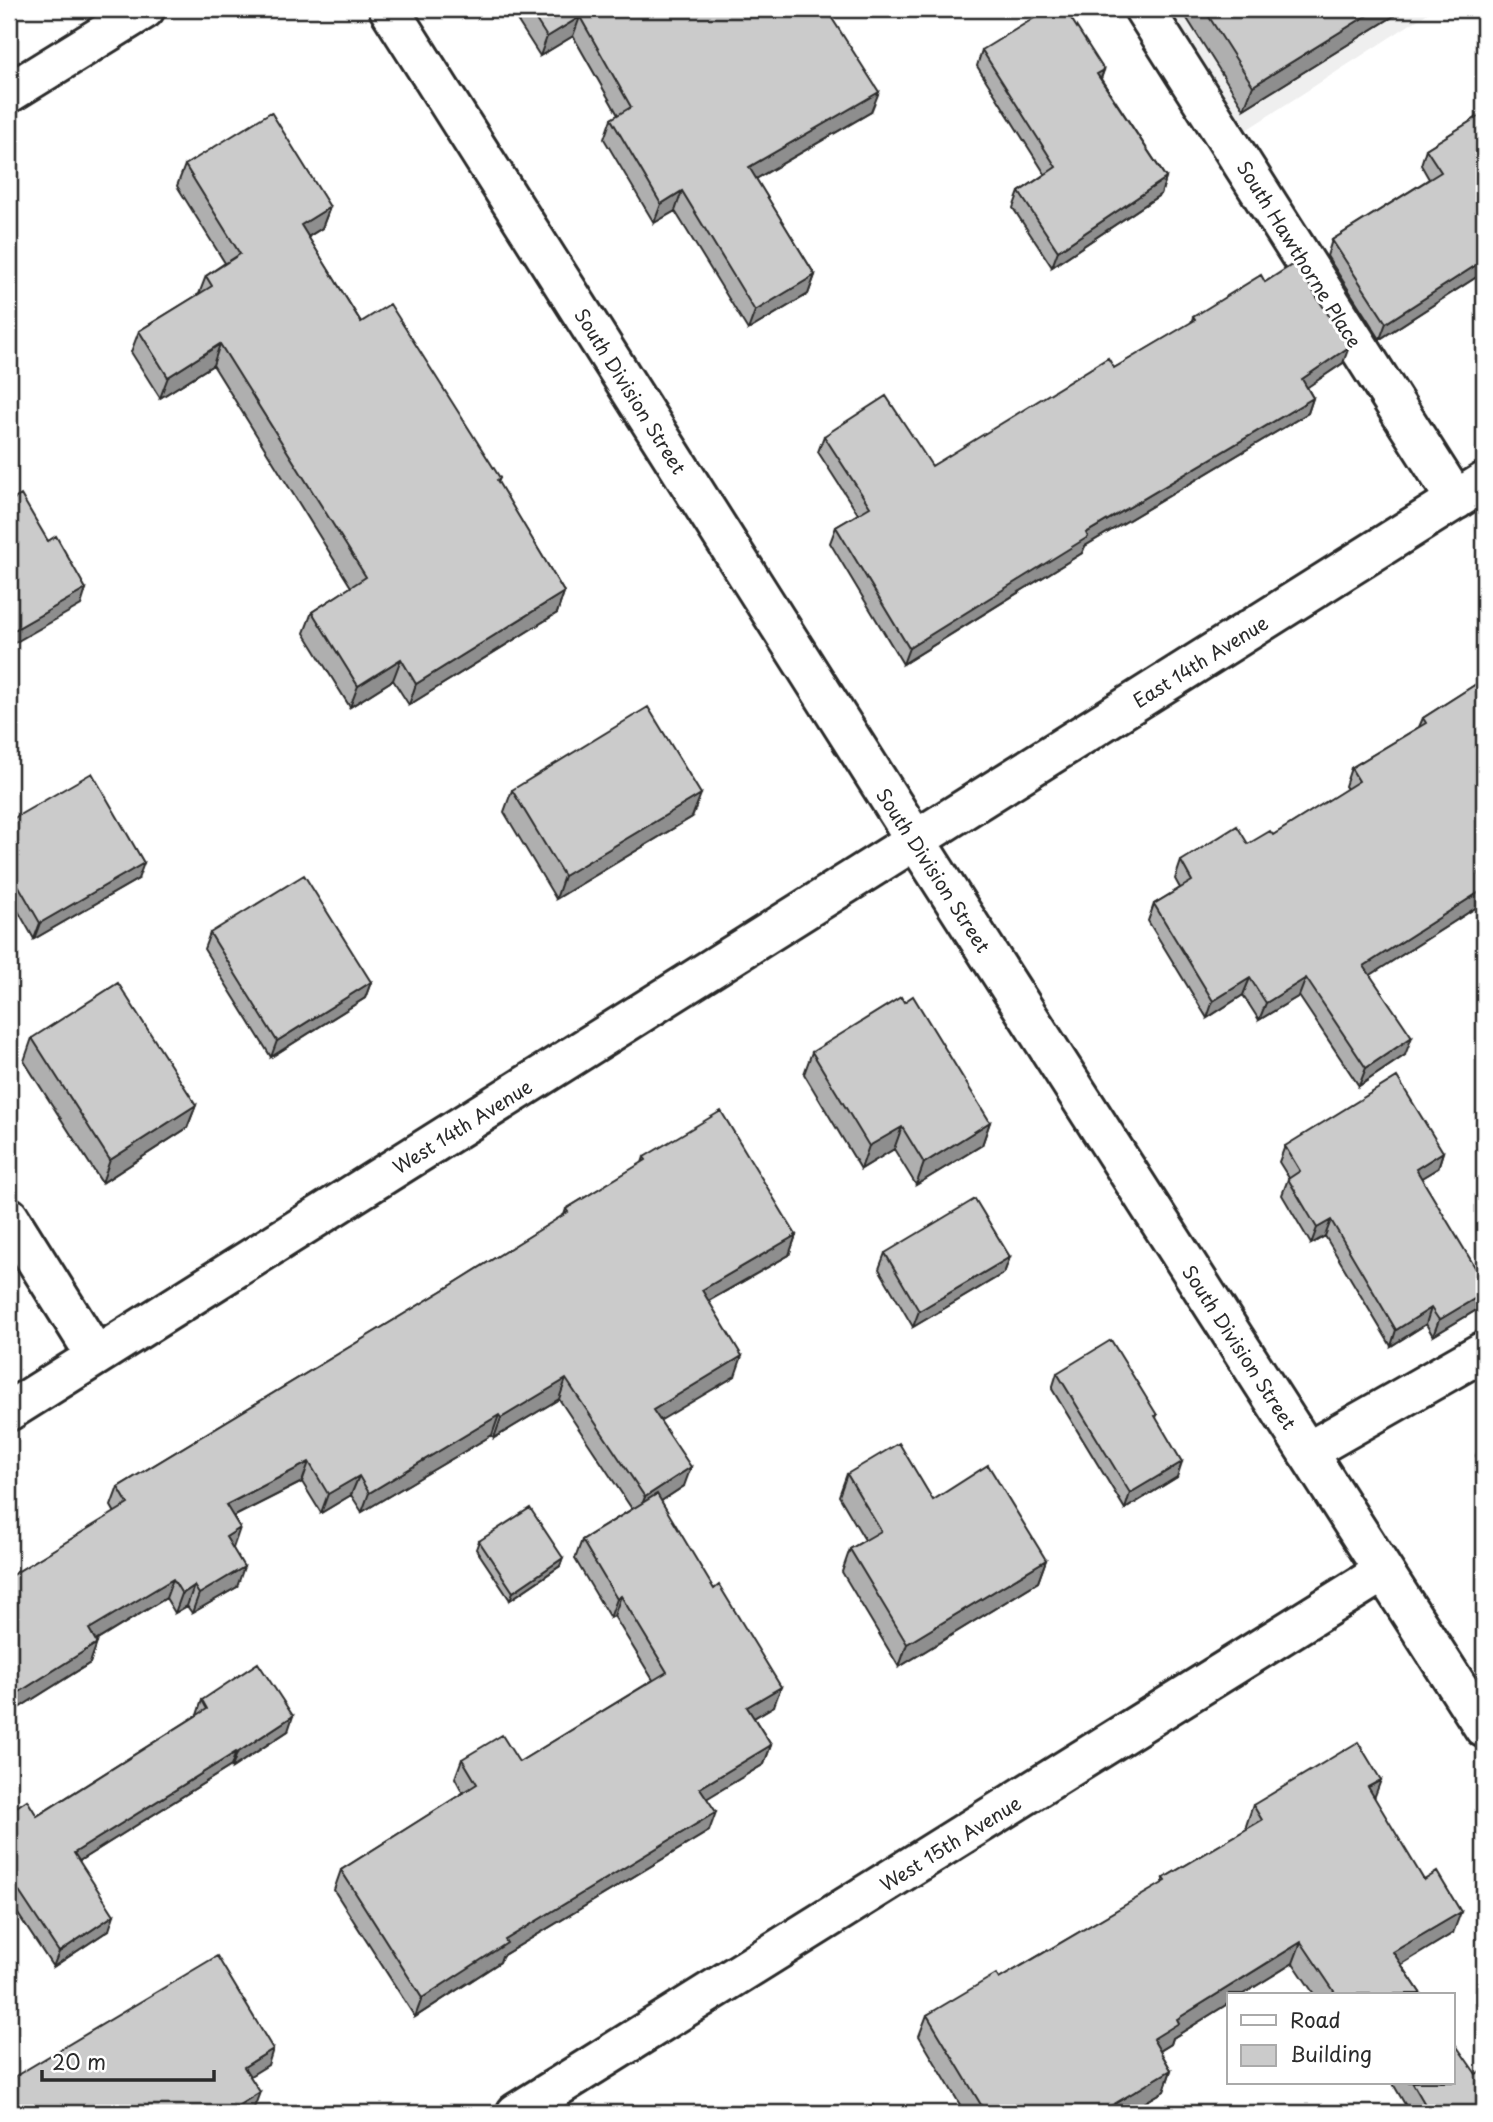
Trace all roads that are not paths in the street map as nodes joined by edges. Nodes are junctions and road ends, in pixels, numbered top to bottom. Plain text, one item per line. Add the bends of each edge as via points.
1 (145, 9) edge
2 (389, 9) edge
3 (1144, 9) edge
4 (9, 93) edge
5 (1470, 491) edge
6 (916, 841) junction
7 (9, 1217) edge
8 (1484, 1351) edge
9 (96, 1356) junction
10 (9, 1411) edge
11 (1307, 1452) junction
12 (1383, 1572) junction
13 (1484, 1728) edge
14 (516, 2113) edge

1 - 4 street
2 - 6 street, South Division Street
3 - 5 street, South Hawthorne Place
5 - 6 street, East 14th Avenue
6 - 9 street, West 14th Avenue
6 - 11 street, South Division Street
7 - 9 street
8 - 11 street
9 - 10 street, West 14th Avenue
11 - 12 street, South Division Street
12 - 13 street, South Division Street
12 - 14 street, West 15th Avenue

